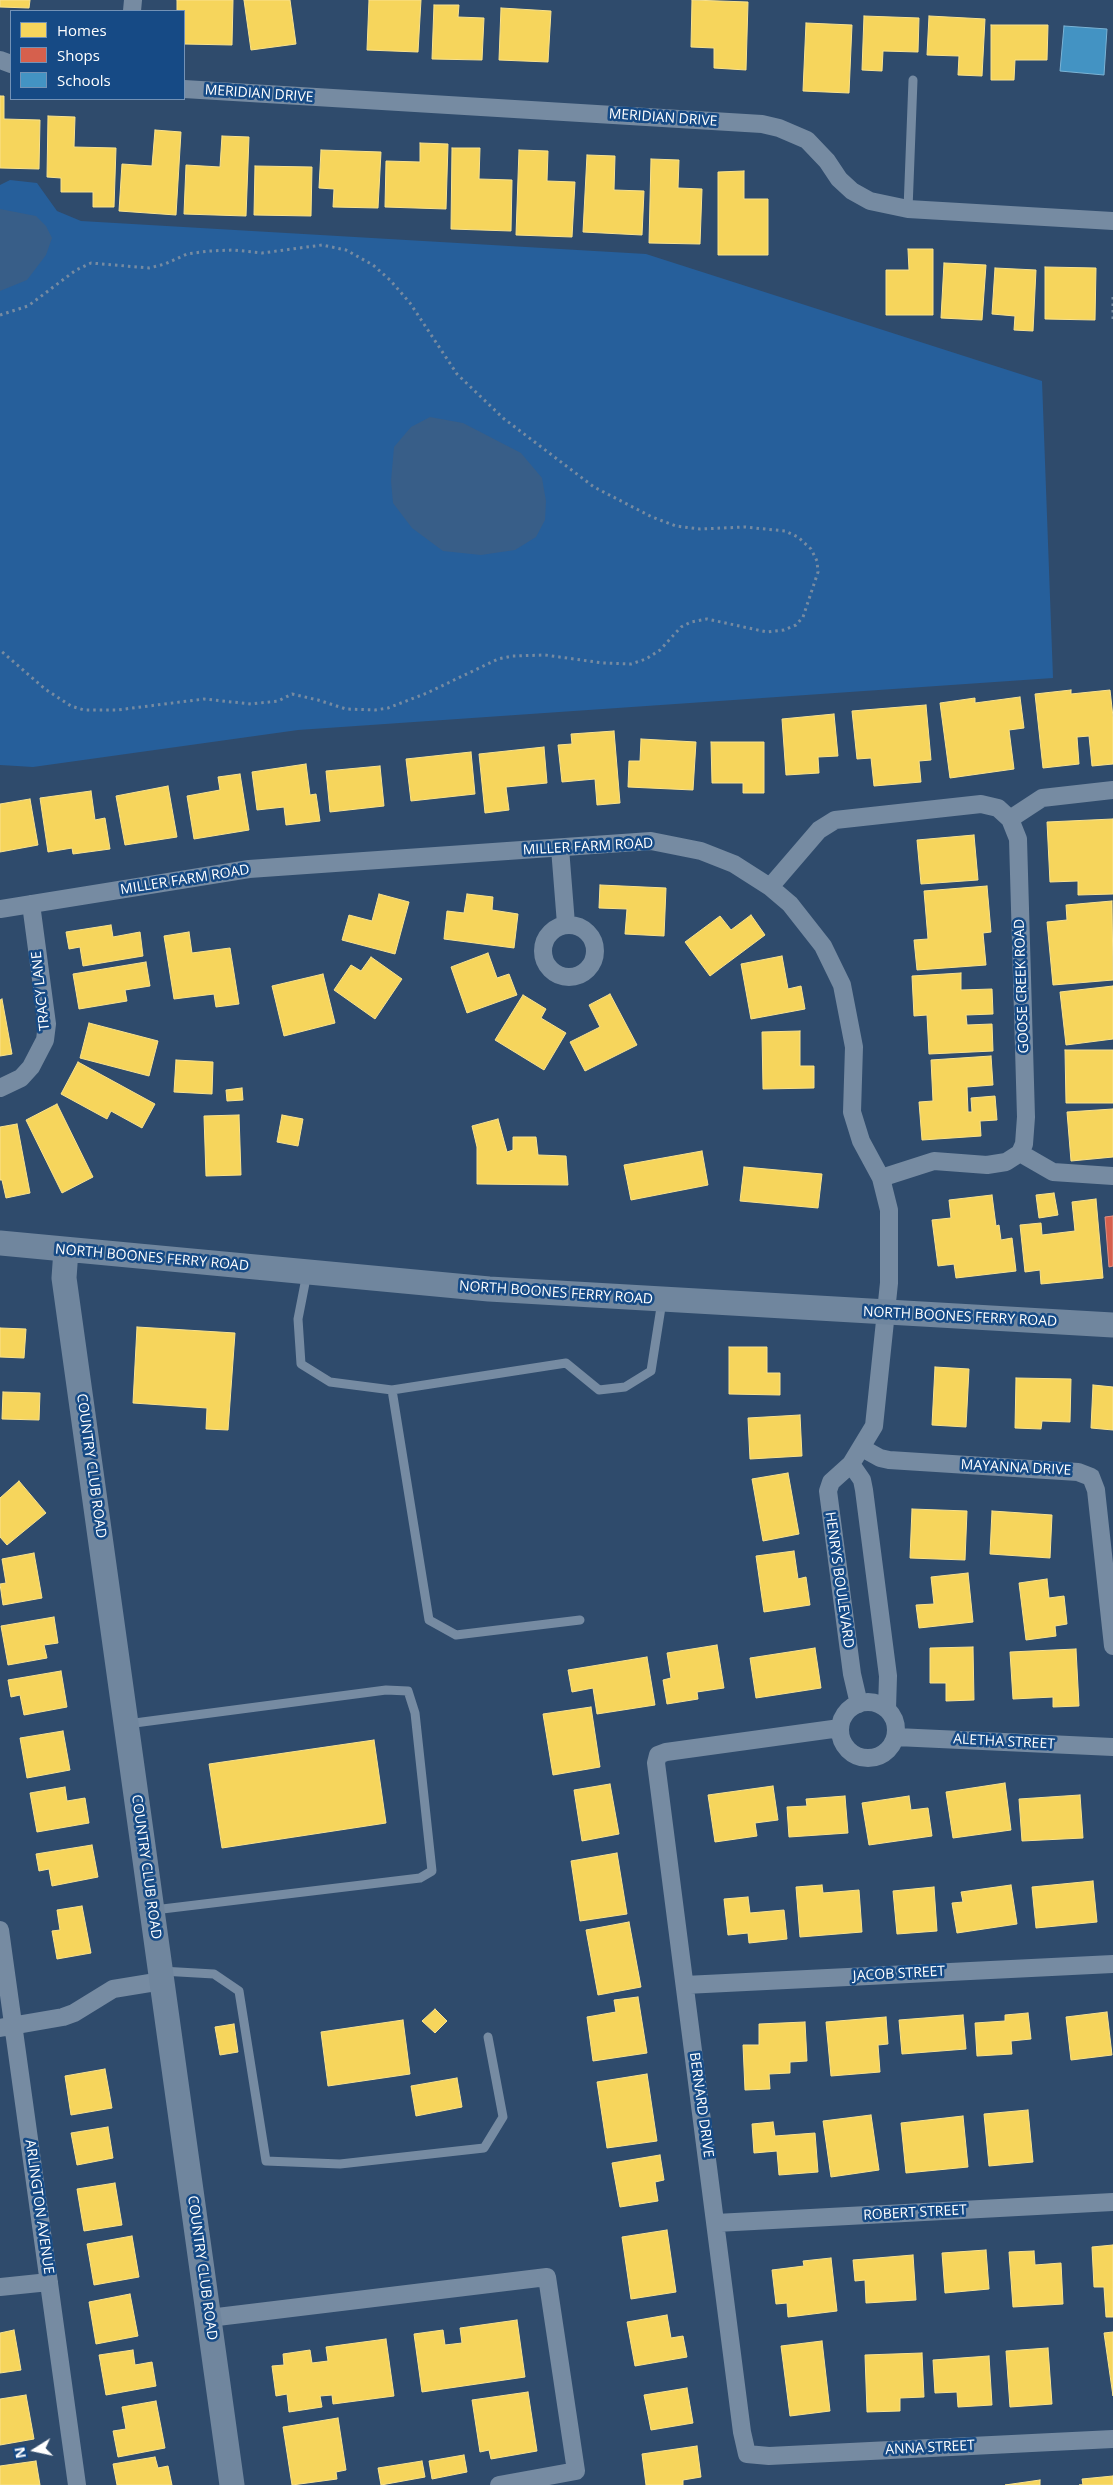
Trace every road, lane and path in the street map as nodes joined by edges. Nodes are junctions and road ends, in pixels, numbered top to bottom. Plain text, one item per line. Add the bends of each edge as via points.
1 (913, 80) dead end
2 (185, 89) edge
3 (908, 210) junction
4 (1112, 221) edge
5 (1113, 297) edge
6 (0, 315) edge
7 (1113, 323) edge
8 (0, 650) edge
9 (1113, 790) edge
10 (1010, 819) junction
11 (560, 848) junction
12 (770, 887) junction
13 (31, 904) junction
14 (0, 909) edge
15 (566, 924) dead end
16 (0, 1088) edge
17 (1020, 1154) junction
18 (1113, 1176) edge
19 (881, 1178) junction
20 (0, 1243) edge
21 (66, 1250) junction
22 (307, 1272) junction
23 (662, 1300) junction
24 (886, 1313) junction
25 (1113, 1326) edge
26 (392, 1390) junction
27 (862, 1448) junction
28 (850, 1464) junction
29 (580, 1620) dead end
30 (1113, 1646) edge
31 (859, 1704) junction
32 (887, 1709) junction
33 (126, 1724) junction
34 (840, 1728) junction
35 (896, 1737) junction
36 (1113, 1747) edge
37 (152, 1910) junction
38 (0, 1930) edge
39 (1113, 1964) edge
40 (162, 1976) junction
41 (685, 1985) junction
42 (7, 2026) edge
43 (488, 2037) dead end
44 (1113, 2202) edge
45 (716, 2224) junction
46 (50, 2282) junction
47 (0, 2287) edge
48 (209, 2318) junction
49 (1113, 2439) edge
50 (747, 2454) joint
51 (77, 2485) edge
52 (232, 2485) edge
53 (499, 2485) edge

1 - 3 lane
2 - 3 street, MERIDIAN DRIVE via 762,124 807,140 839,180 862,198
3 - 4 street, MERIDIAN DRIVE
5 - 7 path
6 - 8 path via 28,306 76,270 90,264 149,268 209,250 262,253 322,245 346,250 374,265 390,280 410,303 456,374 503,418 594,487 676,526 785,531 811,549 818,572 803,617 796,625 784,630 767,632 707,619 691,622 646,660 631,664 545,655 512,656 427,693 375,710 346,709 292,694 278,700 251,704 204,699 117,710 84,710 71,706 45,689
9 - 10 street via 1042,798
10 - 12 street via 998,808 981,804 836,820 819,830
10 - 17 street, GOOSE CREEK ROAD via 1018,838 1026,1117 1026,1134
11 - 12 street, MILLER FARM ROAD via 651,842 701,851 734,864
11 - 13 street, MILLER FARM ROAD via 249,869
11 - 15 street
12 - 19 street, MILLER FARM ROAD via 808,925 823,946 842,984 854,1047 852,1112 861,1141
13 - 14 street, MILLER FARM ROAD
13 - 16 street, TRACY LANE via 47,1024 45,1040 31,1067 21,1078
17 - 18 street via 1053,1172
17 - 19 street via 996,1164 934,1161
19 - 24 street, MILLER FARM ROAD via 890,1224
20 - 21 street, NORTH BOONES FERRY ROAD
21 - 22 street, NORTH BOONES FERRY ROAD
21 - 33 street, COUNTRY CLUB ROAD via 64,1278
22 - 23 street, NORTH BOONES FERRY ROAD via 490,1289
22 - 26 lane via 298,1319 301,1364 330,1382
23 - 24 street, NORTH BOONES FERRY ROAD
23 - 26 lane via 650,1371 625,1387 599,1390 566,1363
24 - 25 street, NORTH BOONES FERRY ROAD
24 - 27 street, HENRYS BOULEVARD via 876,1417
26 - 29 lane via 429,1620 456,1635
27 - 28 street, HENRYS BOULEVARD
27 - 30 street, MAYANNA DRIVE via 889,1460 1078,1472 1091,1477 1096,1490
28 - 31 street, HENRYS BOULEVARD via 831,1482 828,1491 852,1674
28 - 32 street via 862,1480 864,1490 888,1676
31 - 32 street via 870,1702
31 - 34 street via 846,1714
32 - 35 street via 896,1726
33 - 37 street, COUNTRY CLUB ROAD
33 - 37 lane via 386,1690 408,1691 415,1713 432,1871 420,1878
34 - 35 street via 842,1742 860,1757 877,1757 886,1752
34 - 41 street, BERNARD DRIVE via 658,1755 657,1775
35 - 36 street, ALETHA STREET
37 - 40 street, COUNTRY CLUB ROAD
38 - 42 street, ARLINGTON AVENUE
39 - 41 street, JACOB STREET
40 - 42 street via 113,1989 74,2014
40 - 43 lane via 214,1974 239,1991 266,2162 340,2164 484,2148 504,2117
40 - 48 street, COUNTRY CLUB ROAD
41 - 45 street, BERNARD DRIVE
42 - 46 street, ARLINGTON AVENUE
44 - 45 street, ROBERT STREET
45 - 50 street, BERNARD DRIVE
46 - 47 street
46 - 51 street, ARLINGTON AVENUE
48 - 52 street, COUNTRY CLUB ROAD
48 - 53 street via 547,2277 576,2471
49 - 50 street, ANNA STREET via 769,2456

